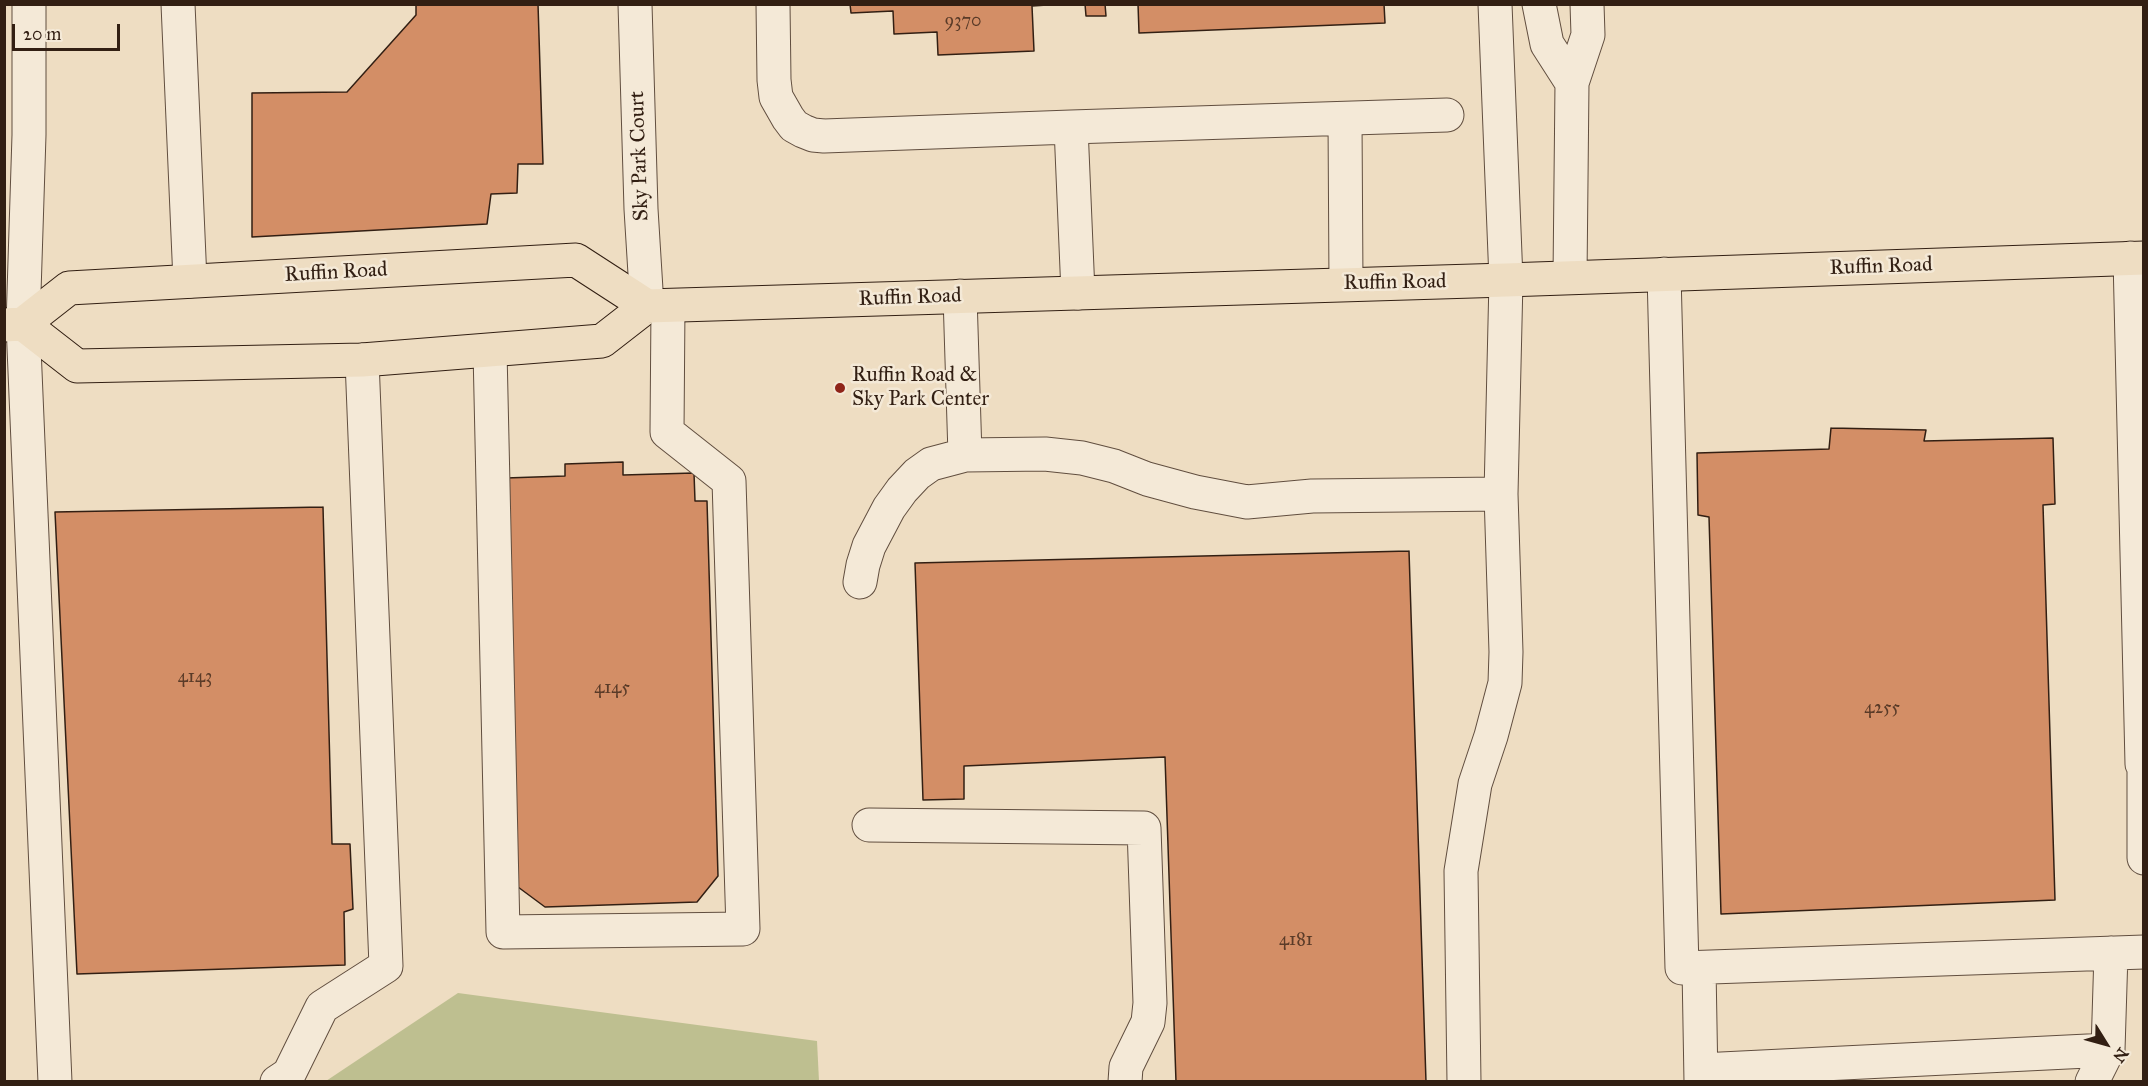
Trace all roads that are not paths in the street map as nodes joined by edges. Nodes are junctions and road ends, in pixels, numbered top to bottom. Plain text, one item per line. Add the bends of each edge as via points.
1 (29, 4) edge
2 (178, 4) edge
3 (635, 4) edge
4 (773, 4) edge
5 (1495, 4) edge
6 (1539, 4) edge
7 (1587, 4) edge
8 (1572, 83) junction
9 (1447, 115) dead end
10 (1346, 119) junction
11 (1071, 127) junction
12 (16, 135) edge
13 (2137, 258) edge
14 (1664, 274) junction
15 (1570, 277) junction
16 (1506, 280) junction
17 (190, 281) junction
18 (1346, 284) junction
19 (1078, 292) junction
20 (960, 296) junction
21 (658, 306) junction
22 (14, 324) edge
23 (490, 351) junction
24 (362, 360) junction
25 (965, 455) junction
26 (1501, 494) junction
27 (860, 582) dead end
28 (2143, 764) edge
29 (869, 825) dead end
30 (2144, 858) edge
31 (2144, 952) edge
32 (2111, 953) junction
33 (1699, 968) junction
34 (2108, 1050) junction
35 (1701, 1076) edge
36 (55, 1082) edge
37 (277, 1082) edge
38 (1125, 1082) edge
39 (1464, 1082) edge
40 (2092, 1082) edge

1 - 12 street
2 - 17 street
3 - 21 street, Sky Park Court via 641,198
4 - 11 street via 776,97 788,118 803,131 824,136
5 - 16 street
6 - 8 street via 1547,44
7 - 8 street via 1588,34
8 - 15 street
9 - 10 street
10 - 11 street
10 - 18 street
11 - 19 street
12 - 22 street
13 - 14 main road, Ruffin Road
13 - 28 street
14 - 15 main road, Ruffin Road
14 - 33 street via 1682,968
15 - 16 main road, Ruffin Road
16 - 18 main road, Ruffin Road
16 - 26 street
17 - 21 main road, Ruffin Road via 576,260
17 - 22 main road, Ruffin Road via 69,288
18 - 19 main road, Ruffin Road
19 - 20 main road, Ruffin Road
20 - 21 main road, Ruffin Road
20 - 25 street
21 - 23 main road via 602,341
21 - 23 street, Sky Park Court via 667,432 729,481 743,929 503,932
22 - 24 main road via 77,366
22 - 36 street
23 - 24 main road
24 - 37 street via 386,966 322,1007 289,1074
25 - 26 street via 1045,454 1082,458 1195,492 1247,502 1312,496
25 - 27 street via 931,464 902,490 869,546
26 - 39 street via 1505,683 1475,784 1461,871
28 - 30 street
29 - 38 street via 1144,828 1150,1003 1148,1022 1126,1067
31 - 32 street
32 - 33 street
32 - 34 street
33 - 35 street
34 - 35 street
34 - 40 street

